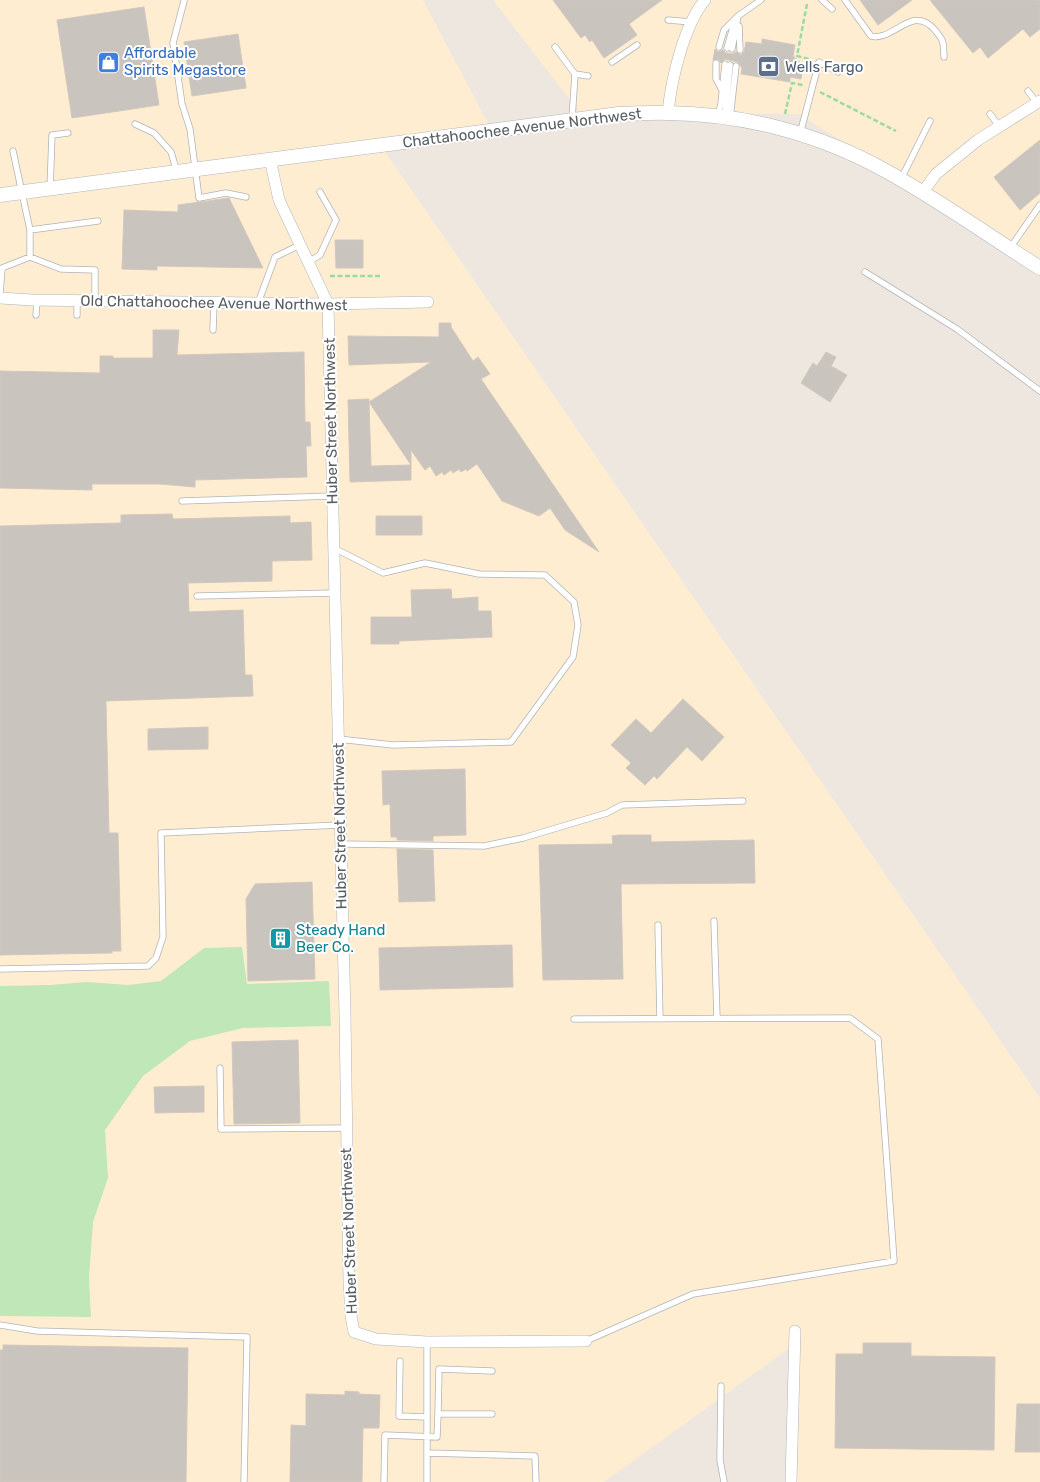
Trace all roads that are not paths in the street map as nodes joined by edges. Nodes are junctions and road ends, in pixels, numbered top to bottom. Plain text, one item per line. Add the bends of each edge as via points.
1 (705, 0) edge
2 (761, 0) edge
3 (822, 0) edge
4 (846, 0) edge
5 (184, 1) edge
6 (832, 10) dead end
7 (738, 16) junction
8 (668, 20) dead end
9 (691, 22) junction
10 (637, 45) dead end
11 (555, 47) dead end
12 (719, 47) dead end
13 (730, 48) dead end
14 (740, 50) dead end
15 (944, 57) dead end
16 (612, 62) dead end
17 (716, 63) dead end
18 (736, 66) dead end
19 (838, 72) dead end
20 (575, 74) junction
21 (588, 76) dead end
22 (722, 90) junction
23 (1028, 91) dead end
24 (1038, 102) edge
25 (668, 113) junction
26 (990, 114) dead end
27 (724, 117) junction
28 (572, 121) junction
29 (930, 121) dead end
30 (135, 124) dead end
31 (999, 126) junction
32 (68, 133) dead end
33 (800, 134) junction
34 (13, 151) dead end
35 (270, 159) junction
36 (196, 169) junction
37 (177, 172) junction
38 (900, 180) junction
39 (50, 188) junction
40 (22, 192) junction
41 (320, 192) dead end
42 (922, 193) junction
43 (0, 195) edge
44 (246, 197) dead end
45 (1040, 205) edge
46 (98, 221) dead end
47 (30, 230) junction
48 (300, 245) junction
49 (1009, 249) junction
50 (30, 256) junction
51 (308, 262) junction
52 (1040, 268) edge
53 (865, 272) dead end
54 (0, 296) edge
55 (37, 300) junction
56 (77, 301) junction
57 (95, 301) junction
58 (428, 302) dead end
59 (214, 303) junction
60 (258, 303) junction
61 (328, 304) junction
62 (36, 315) dead end
63 (77, 315) dead end
64 (213, 330) dead end
65 (1040, 391) edge
66 (333, 496) junction
67 (182, 501) dead end
68 (334, 548) junction
69 (335, 592) junction
70 (197, 596) dead end
71 (338, 739) junction
72 (743, 801) dead end
73 (340, 825) junction
74 (341, 844) junction
75 (714, 921) dead end
76 (658, 926) dead end
77 (0, 969) edge
78 (717, 1018) junction
79 (574, 1019) dead end
80 (660, 1019) junction
81 (220, 1068) dead end
82 (347, 1128) junction
83 (0, 1324) edge
84 (795, 1331) dead end
85 (586, 1340) joint
86 (427, 1342) junction
87 (400, 1361) dead end
88 (492, 1371) dead end
89 (721, 1386) dead end
90 (438, 1414) junction
91 (492, 1414) dead end
92 (427, 1418) junction
93 (427, 1437) junction
94 (427, 1453) junction
95 (244, 1482) edge
96 (384, 1482) edge
97 (426, 1482) edge
98 (536, 1482) edge
99 (724, 1482) edge
100 (791, 1482) edge

1 - 9 street
2 - 7 lane
3 - 6 lane
4 - 15 lane via 871,36 882,35 914,20 927,23 944,41
5 - 36 lane via 173,43
7 - 12 lane via 724,30
7 - 13 lane
7 - 14 lane
8 - 9 lane
9 - 25 street via 670,94
10 - 16 lane
11 - 20 lane
17 - 22 lane via 716,80
18 - 27 lane
19 - 33 lane via 815,60
20 - 21 lane
20 - 28 lane
22 - 27 lane
22 - 27 lane via 727,64
23 - 24 lane
24 - 31 street
25 - 27 street, Chattahoochee Avenue Northwest
25 - 28 street, Chattahoochee Avenue Northwest via 619,114
26 - 31 lane
27 - 33 street, Chattahoochee Avenue Northwest
28 - 35 street, Chattahoochee Avenue Northwest
29 - 38 lane
30 - 37 lane via 154,133 171,152
31 - 42 street via 936,174
32 - 39 lane via 52,135
33 - 38 street, Chattahoochee Avenue Northwest via 857,156
34 - 40 lane
35 - 36 street, Chattahoochee Avenue Northwest
35 - 48 street, Huber Street Northwest via 279,200
36 - 37 street, Chattahoochee Avenue Northwest
36 - 44 lane via 199,198 226,193
37 - 39 street, Chattahoochee Avenue Northwest
38 - 42 street, Chattahoochee Avenue Northwest
39 - 40 street, Chattahoochee Avenue Northwest
40 - 43 street, Chattahoochee Avenue Northwest
40 - 47 lane
41 - 51 lane via 336,220 320,255
42 - 49 street, Chattahoochee Avenue Northwest
45 - 49 lane
46 - 47 lane
47 - 50 lane
48 - 51 street, Huber Street Northwest
48 - 60 lane via 275,257
49 - 52 street, Chattahoochee Avenue Northwest
50 - 54 lane via 2,268
50 - 57 lane via 61,269 95,270
51 - 61 street, Huber Street Northwest
53 - 65 lane via 957,329
54 - 55 street, Old Chattahoochee Avenue Northwest
55 - 56 street, Old Chattahoochee Avenue Northwest
55 - 62 lane
56 - 57 street, Old Chattahoochee Avenue Northwest
56 - 63 lane
57 - 59 street, Old Chattahoochee Avenue Northwest
58 - 61 street, Old Chattahoochee Avenue Northwest
59 - 60 street, Old Chattahoochee Avenue Northwest
59 - 64 lane
60 - 61 street, Old Chattahoochee Avenue Northwest
61 - 66 street, Huber Street Northwest
66 - 67 lane
66 - 68 street, Huber Street Northwest
68 - 69 street, Huber Street Northwest
68 - 71 lane via 382,574 425,563 479,574 545,575 574,602 578,625 573,657 511,742 393,745
69 - 70 lane
69 - 71 street, Huber Street Northwest
71 - 73 street, Huber Street Northwest
72 - 74 lane via 622,805 606,814 484,846
73 - 74 street, Huber Street Northwest
73 - 77 lane via 161,833 163,937 156,958 148,966
74 - 82 street, Huber Street Northwest
75 - 78 lane
76 - 80 lane
78 - 80 lane
78 - 85 lane via 850,1018 878,1039 894,1261 694,1294
79 - 80 lane
81 - 82 lane via 221,1129
82 - 86 street, Huber Street Northwest via 349,1282 354,1332 376,1339
83 - 95 lane via 37,1331 247,1337
84 - 100 street
85 - 86 street, Huber Street Northwest
86 - 92 lane
87 - 92 lane via 399,1416
88 - 90 lane via 439,1369
89 - 99 lane via 720,1460
90 - 91 lane
90 - 93 lane via 437,1437
92 - 93 lane
93 - 94 lane
93 - 96 lane via 385,1435
94 - 97 lane
94 - 98 lane via 535,1456

